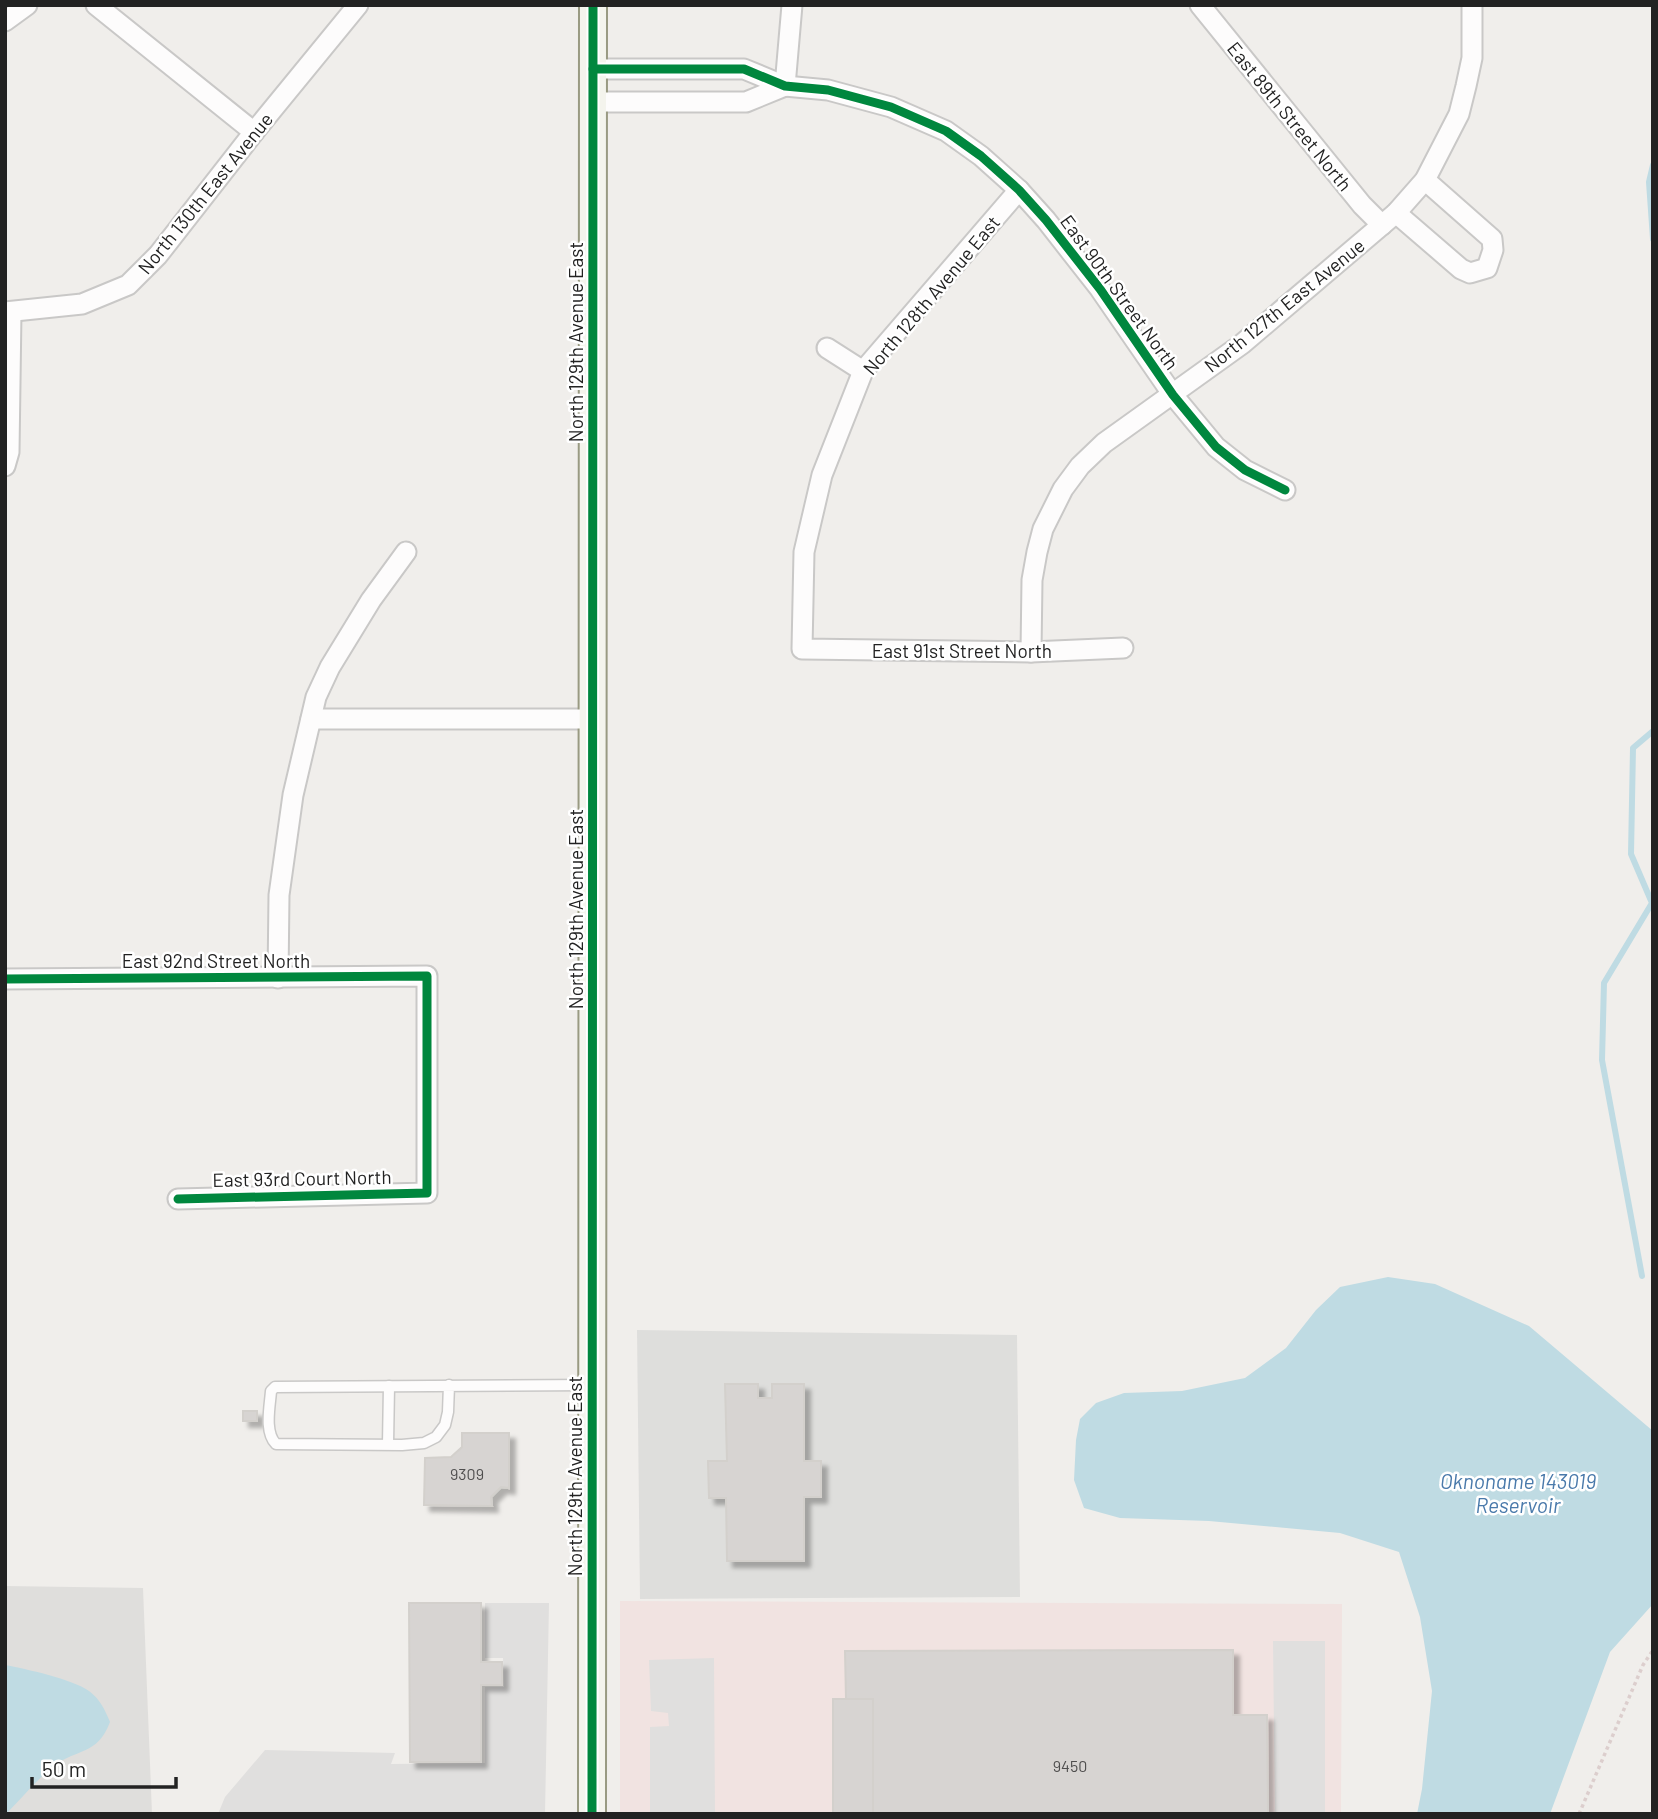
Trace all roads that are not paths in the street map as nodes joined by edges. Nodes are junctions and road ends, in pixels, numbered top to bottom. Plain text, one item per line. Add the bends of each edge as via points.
1 (27, 5) edge
2 (96, 5) edge
3 (358, 5) edge
4 (593, 5) edge
5 (792, 5) edge
6 (1200, 5) edge
7 (1472, 5) edge
8 (5, 21) edge
9 (593, 69) junction
10 (785, 86) junction
11 (593, 102) junction
12 (254, 132) junction
13 (1425, 180) junction
14 (1019, 190) junction
15 (1389, 219) junction
16 (8, 312) edge
17 (827, 348) dead end
18 (863, 371) junction
19 (1173, 396) junction
20 (5, 466) edge
21 (1285, 490) dead end
22 (406, 552) dead end
23 (1123, 648) dead end
24 (802, 649) joint
25 (1031, 652) junction
26 (311, 719) junction
27 (593, 719) junction
28 (278, 978) junction
29 (5, 979) edge
30 (427, 1193) joint
31 (178, 1199) dead end
32 (449, 1385) junction
33 (592, 1385) junction
34 (389, 1386) junction
35 (388, 1444) junction
36 (592, 1814) edge

1 - 8 street
2 - 12 street
3 - 12 street, North 130th East Avenue
4 - 9 main road, North 129th Avenue East
5 - 10 street
6 - 15 street, East 89th Street North via 1362,205
7 - 13 street, North 127th East Avenue via 1472,58 1459,114
9 - 10 street, East 90th Street North via 744,69
9 - 11 main road, North 129th Avenue East
10 - 11 street, East 90th Street North via 746,102
10 - 14 street, East 90th Street North via 841,93 891,107 946,131
11 - 27 main road, North 129th Avenue East
12 - 16 street, North 130th East Avenue via 158,256 128,285 82,304
13 - 15 street, North 127th East Avenue
13 - 15 street, East 89th Street North via 1492,239 1487,268 1470,273 1461,270
14 - 18 street, North 128th Avenue East
14 - 19 street, East 90th Street North via 1100,289
15 - 19 street, North 127th East Avenue via 1242,344
16 - 20 street via 9,452
17 - 18 street
18 - 24 street, North 128th Avenue East via 822,475 804,552
19 - 21 street, East 90th Street North via 1216,447 1245,470
19 - 25 street, North 127th East Avenue via 1104,443 1080,466 1052,508 1032,580
22 - 26 street via 330,667
23 - 25 street, East 91st Street North
24 - 25 street, East 91st Street North
26 - 27 street
26 - 28 street via 293,795 279,895
27 - 33 main road, North 129th Avenue East
28 - 29 street, East 92nd Street North
28 - 30 street, East 92nd Street North via 427,976
30 - 31 street, East 93rd Court North
32 - 33 lane
32 - 34 lane
32 - 35 lane via 449,1412 436,1437 424,1443
33 - 36 main road, North 129th Avenue East
34 - 35 lane
34 - 35 lane via 275,1387 270,1423 276,1444

